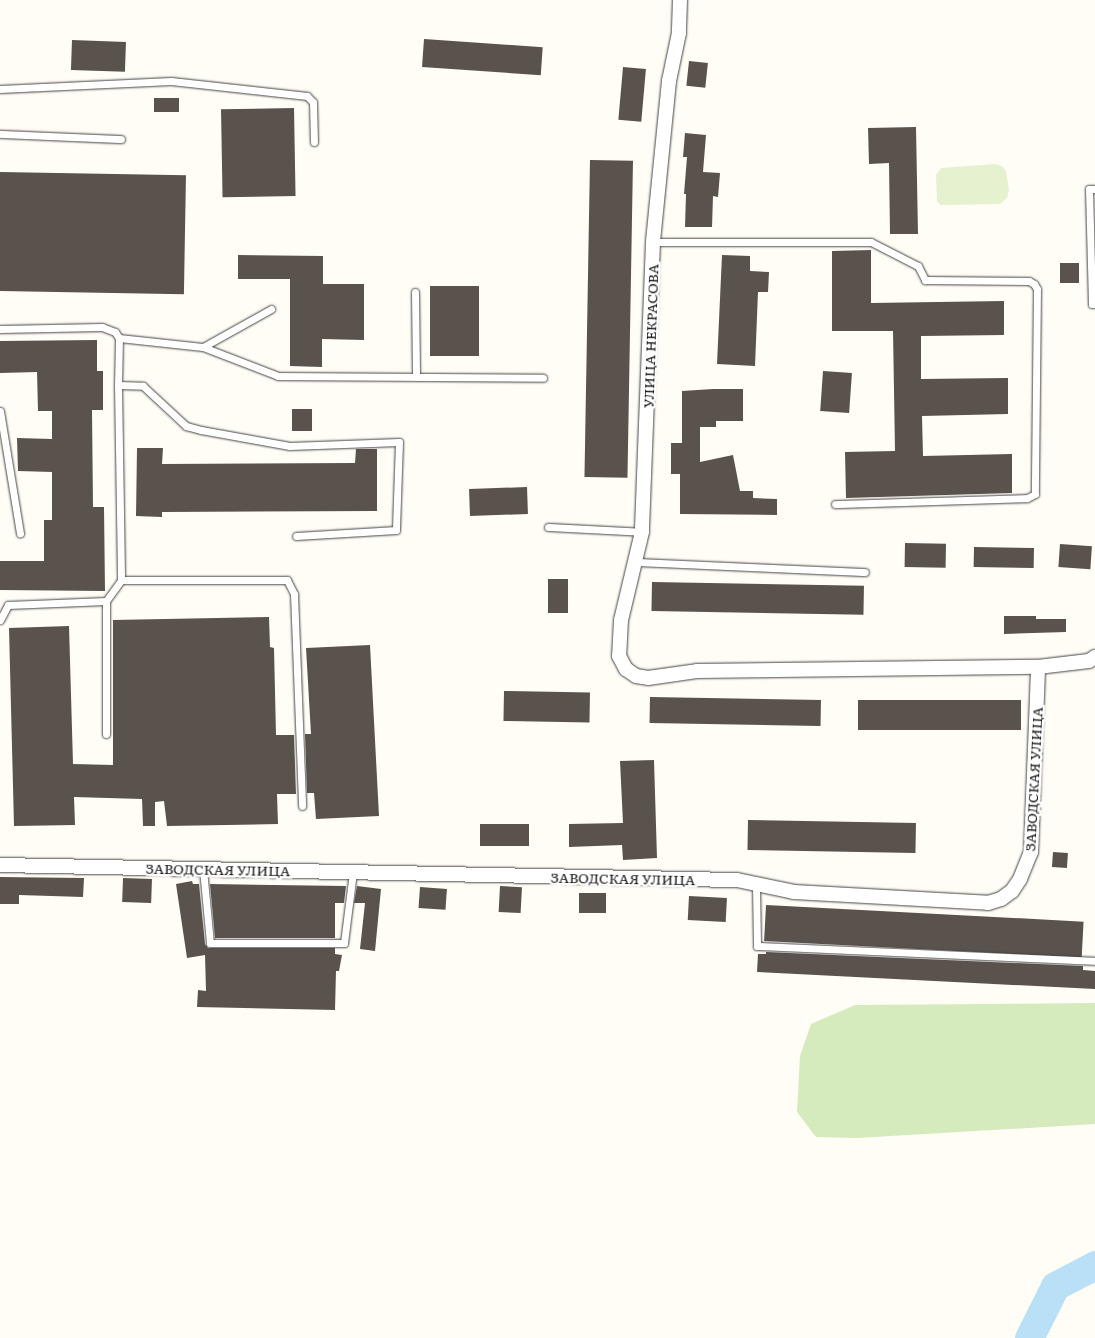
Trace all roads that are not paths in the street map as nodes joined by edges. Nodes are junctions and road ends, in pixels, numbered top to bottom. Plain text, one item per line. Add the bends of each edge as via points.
1 (680, 0) edge
2 (0, 89) edge
3 (0, 134) edge
4 (121, 139) dead end
5 (314, 142) dead end
6 (1095, 189) edge
7 (653, 242) junction
8 (414, 292) dead end
9 (1095, 304) edge
10 (271, 309) dead end
11 (0, 329) edge
12 (119, 338) junction
13 (203, 347) junction
14 (416, 378) junction
15 (543, 378) dead end
16 (118, 385) junction
17 (0, 411) edge
18 (835, 504) dead end
19 (548, 527) dead end
20 (642, 532) junction
21 (20, 533) dead end
22 (296, 536) dead end
23 (635, 562) junction
24 (865, 572) dead end
25 (121, 580) junction
26 (106, 601) junction
27 (0, 620) edge
28 (1095, 657) edge
29 (1038, 667) junction
30 (106, 734) dead end
31 (302, 806) dead end
32 (0, 865) edge
33 (203, 869) junction
34 (353, 872) junction
35 (756, 886) junction
36 (1095, 961) edge

1 - 7 street, УЛИЦА НЕКРАСОВА via 679,33 670,81
2 - 5 lane via 171,81 307,96 313,102
3 - 4 lane
6 - 9 lane via 1089,189 1092,304
7 - 18 lane via 871,242 918,266 925,280 1029,281 1034,284 1037,289 1035,494 1027,498
7 - 20 street, УЛИЦА НЕКРАСОВА
8 - 14 lane
10 - 13 lane
11 - 12 lane via 102,327 115,332
12 - 13 lane
12 - 16 lane
13 - 14 lane via 278,376
14 - 15 lane
16 - 22 lane via 143,386 186,426 202,430 290,446 399,442 396,530
16 - 25 lane
17 - 21 lane
19 - 20 lane
20 - 23 street, УЛИЦА НЕКРАСОВА
23 - 24 lane
23 - 29 street, УЛИЦА НЕКРАСОВА via 621,620 619,656 636,676 648,678 697,671
25 - 26 lane
25 - 31 lane via 287,580 294,594
26 - 27 lane via 8,605
26 - 30 lane
28 - 29 street via 1088,661
29 - 35 street, ЗАВОДСКАЯ УЛИЦА via 1031,852 1012,891 988,903 794,892
32 - 33 street, ЗАВОДСКАЯ УЛИЦА
33 - 34 street, ЗАВОДСКАЯ УЛИЦА
33 - 34 lane via 210,943 344,943
34 - 35 street, ЗАВОДСКАЯ УЛИЦА via 737,880
35 - 36 lane via 757,946

